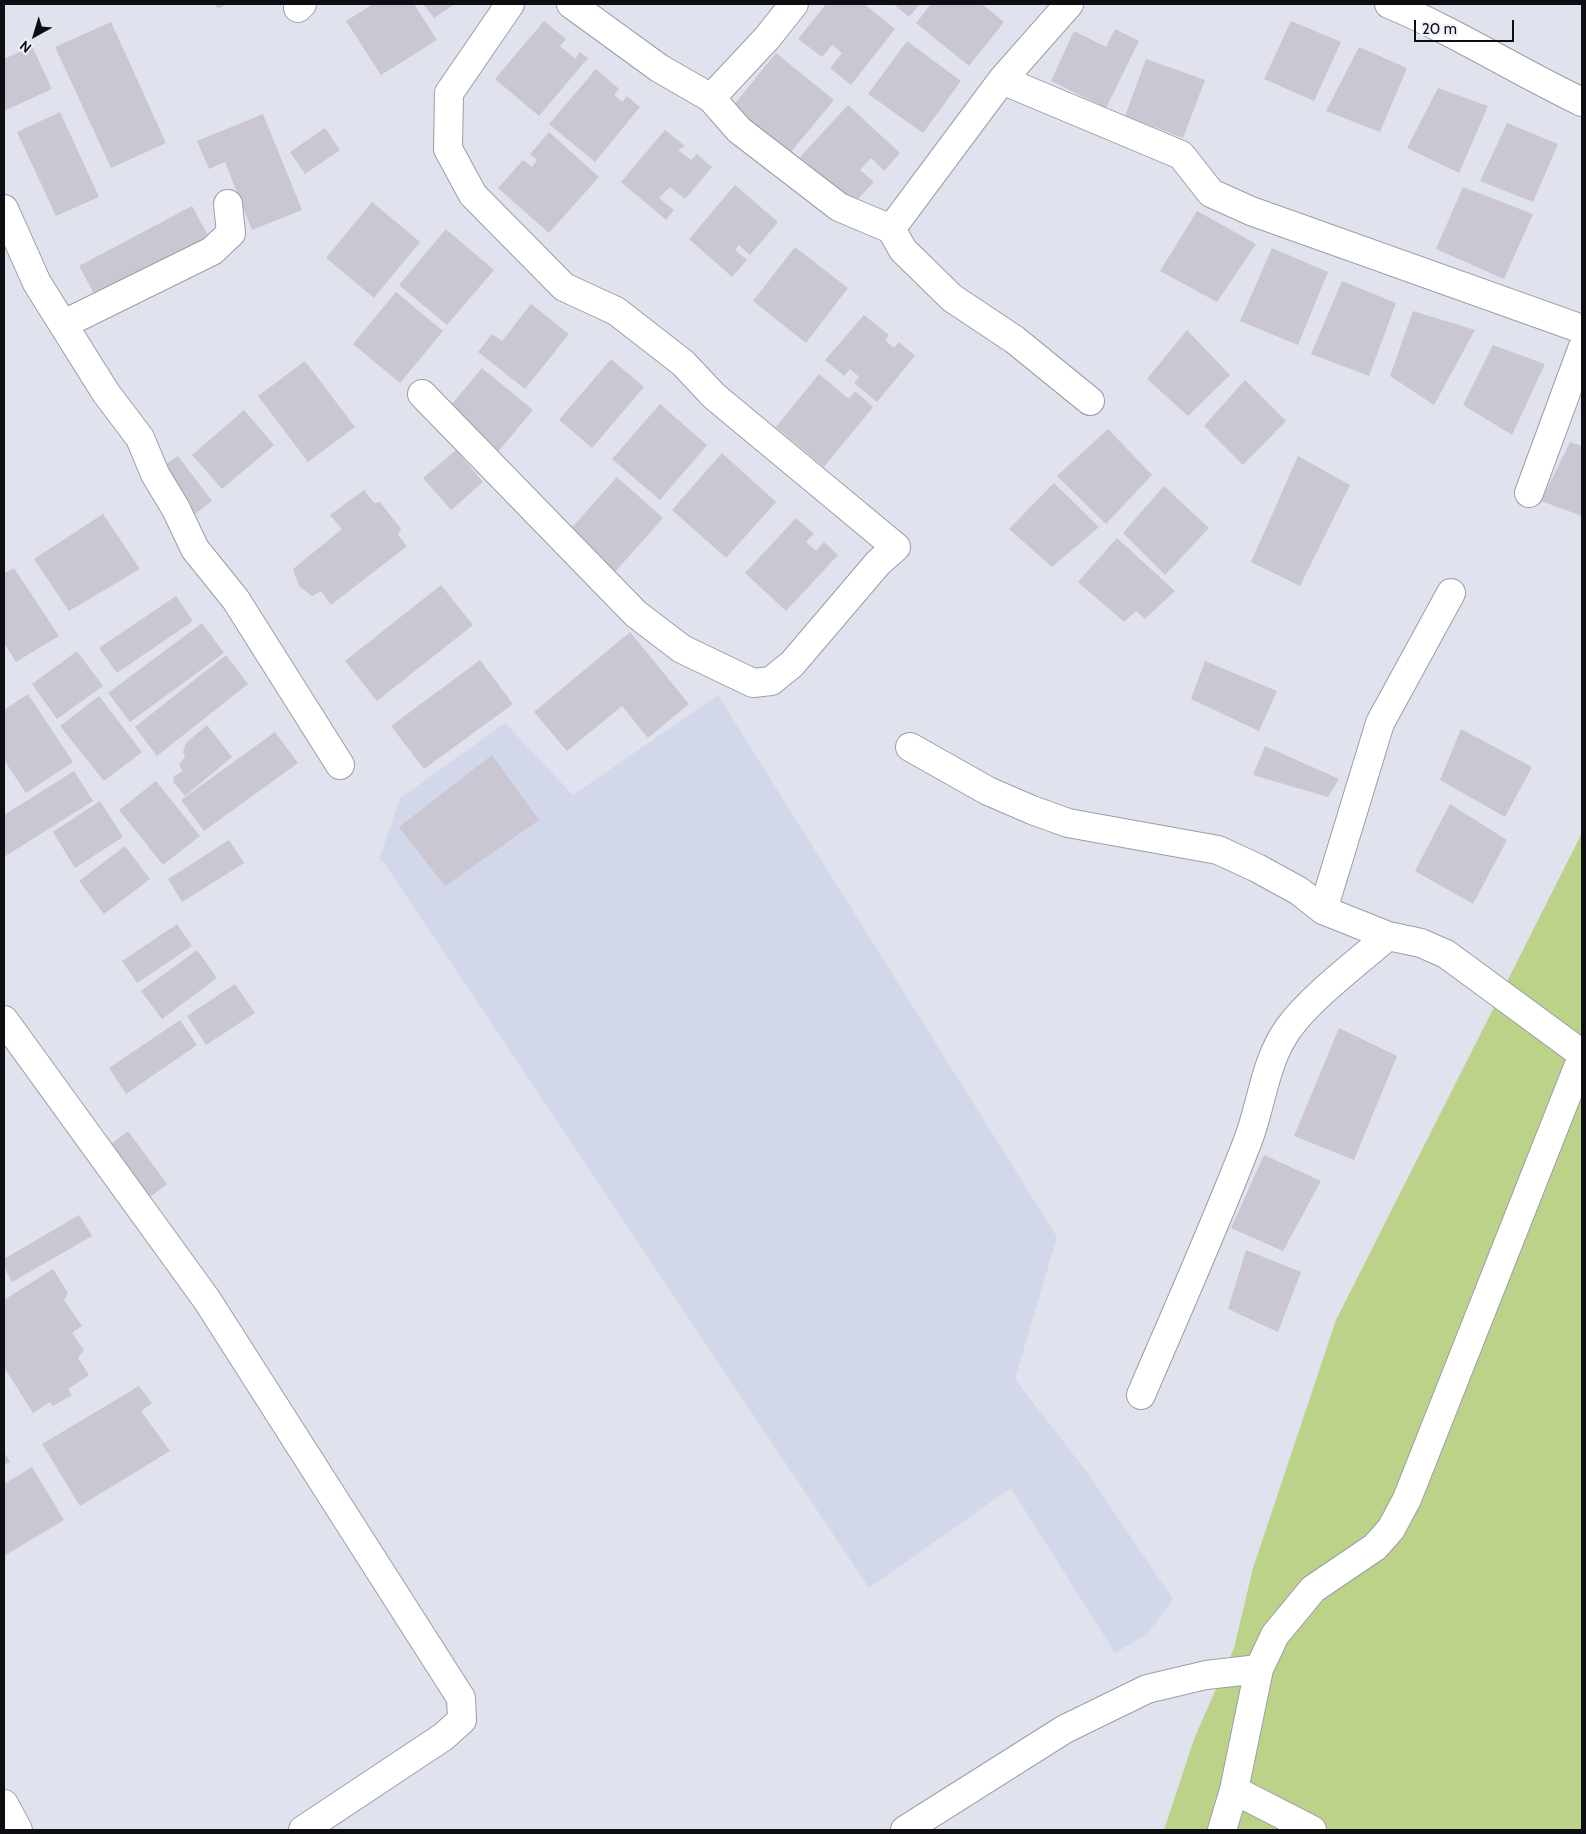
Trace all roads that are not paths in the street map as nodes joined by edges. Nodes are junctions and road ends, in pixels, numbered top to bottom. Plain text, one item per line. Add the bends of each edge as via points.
1 (510, 4) edge
2 (571, 4) edge
3 (794, 4) edge
4 (1069, 4) edge
5 (1389, 4) edge
6 (1002, 80) junction
7 (711, 98) junction
8 (1582, 102) edge
9 (228, 204) dead end
10 (4, 209) edge
11 (891, 229) junction
12 (64, 324) junction
13 (1582, 329) edge
14 (1582, 349) edge
15 (422, 394) dead end
16 (1090, 401) dead end
17 (1529, 493) dead end
18 (1451, 593) dead end
19 (910, 747) dead end
20 (340, 765) dead end
21 (1323, 910) junction
22 (1388, 936) junction
23 (4, 1020) edge
24 (1582, 1055) edge
25 (1141, 1395) dead end
26 (1259, 1669) junction
27 (1234, 1790) junction
28 (4, 1804) edge
29 (18, 1830) edge
30 (302, 1830) edge
31 (905, 1830) edge
32 (1222, 1830) edge
33 (1312, 1830) edge

1 - 15 street via 449,93 448,149 474,195 564,287 616,311 683,363 714,396 896,547 878,563 792,664 771,682 752,683 682,649 636,614
2 - 7 street via 660,68
3 - 7 street
4 - 6 street
5 - 8 street via 1430,21
6 - 11 street
6 - 13 street via 1181,155 1211,193 1251,211
7 - 11 street via 739,130 839,207
9 - 12 street via 231,233 212,251
10 - 12 street via 37,283
11 - 16 street via 902,250 952,298 1015,340
12 - 20 street via 106,393 140,438 155,474 195,548 236,600
14 - 17 street
18 - 21 street via 1380,722
19 - 21 street via 988,790 1068,823 1218,850 1299,891
21 - 22 street
22 - 24 street via 1421,943 1446,954
22 - 25 street via 1302,1012 1272,1057 1252,1130 1237,1169
23 - 30 street via 207,1300 461,1698 462,1720 443,1737
24 - 26 street via 1407,1499 1391,1529 1375,1547 1313,1589 1275,1635
26 - 27 street
26 - 31 street via 1206,1675 1147,1689 1065,1729
27 - 32 street
27 - 33 street
28 - 29 street

